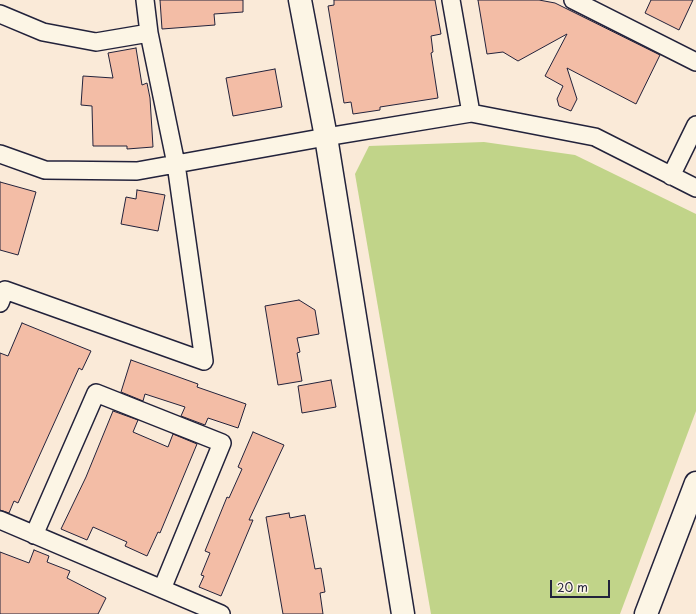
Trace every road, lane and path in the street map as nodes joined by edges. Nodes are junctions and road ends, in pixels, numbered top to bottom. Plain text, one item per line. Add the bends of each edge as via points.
1 (145, 0) edge
2 (300, 0) edge
3 (451, 0) edge
4 (573, 0) edge
5 (0, 14) edge
6 (149, 33) junction
7 (696, 62) edge
8 (471, 113) junction
9 (696, 125) edge
10 (326, 137) junction
11 (0, 154) edge
12 (176, 164) junction
13 (671, 176) junction
14 (696, 188) edge
15 (2, 294) edge
16 (696, 483) edge
17 (0, 520) edge
18 (34, 535) junction
19 (162, 589) junction
20 (221, 614) edge
21 (403, 614) edge
22 (646, 614) edge

1 - 6 street
2 - 10 street
3 - 8 street
4 - 7 street
5 - 6 street via 43,32 96,42
6 - 12 street
8 - 10 street
8 - 13 street via 595,137
9 - 13 street
10 - 12 street
10 - 21 street
11 - 12 street via 45,170 137,171
12 - 15 street via 204,361
13 - 14 street
16 - 22 street
17 - 18 street
18 - 19 street
18 - 19 street via 96,393 222,443
19 - 20 street

